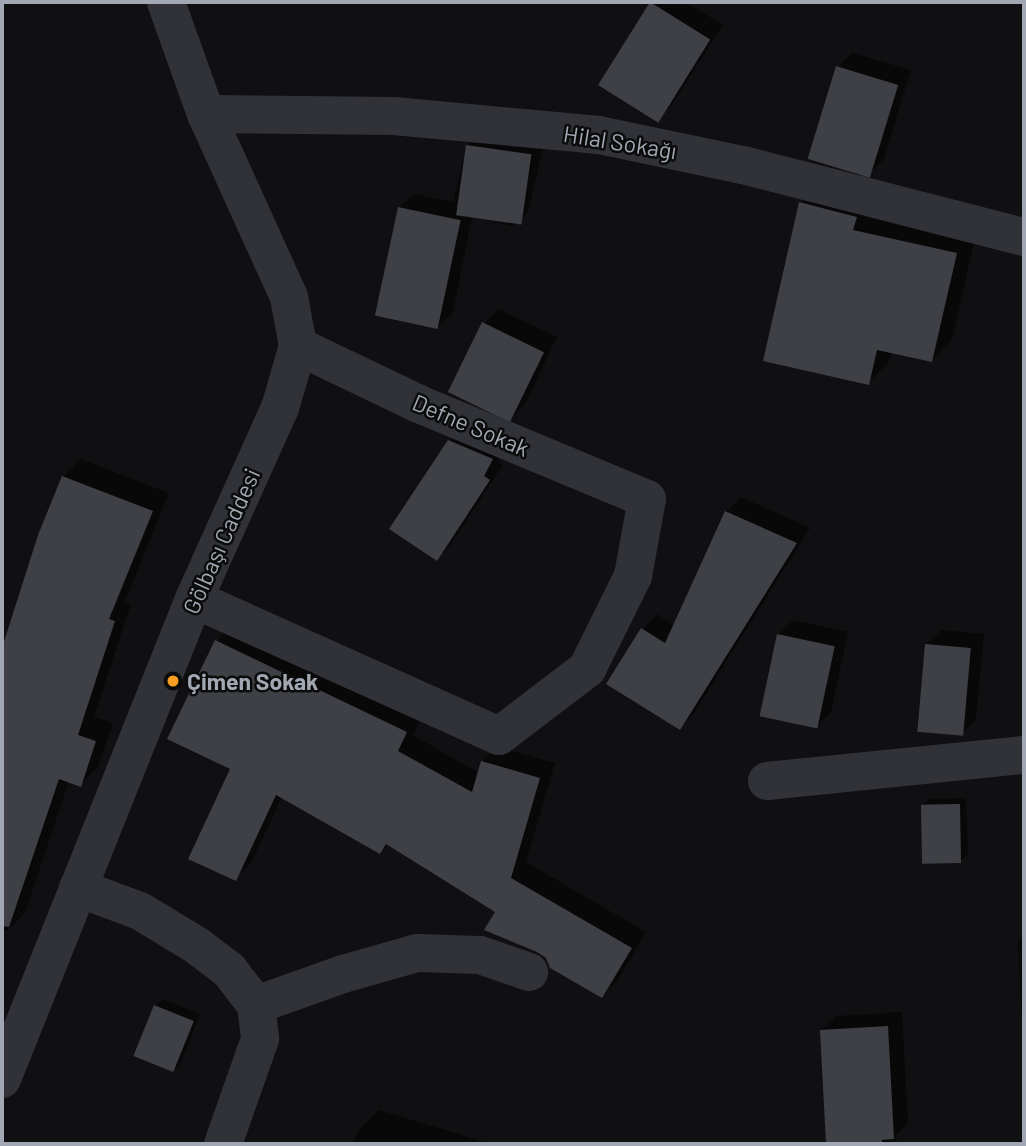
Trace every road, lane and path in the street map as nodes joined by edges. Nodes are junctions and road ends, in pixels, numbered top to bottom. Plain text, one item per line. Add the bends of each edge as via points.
1 (166, 2) edge
2 (206, 114) junction
3 (1024, 237) edge
4 (298, 346) junction
5 (194, 599) junction
6 (1024, 755) edge
7 (767, 781) dead end
8 (78, 888) junction
9 (529, 972) dead end
10 (256, 1005) junction
11 (2, 1079) edge
12 (223, 1144) edge

1 - 2 street, Gölbaşı Caddesi
2 - 3 street, Hilal Sokağı via 394,116 599,135 743,165
2 - 4 street, Gölbaşı Caddesi via 289,297
4 - 5 street, Gölbaşı Caddesi via 279,408
4 - 5 street, Defne Sokak via 419,404 647,499 633,576 587,669 499,736
5 - 8 street, Gölbaşı Caddesi
6 - 7 street
8 - 10 street via 140,911 196,945 229,970
8 - 11 street, Gölbaşı Caddesi
9 - 10 street via 480,955 418,953
10 - 12 street via 260,1039

